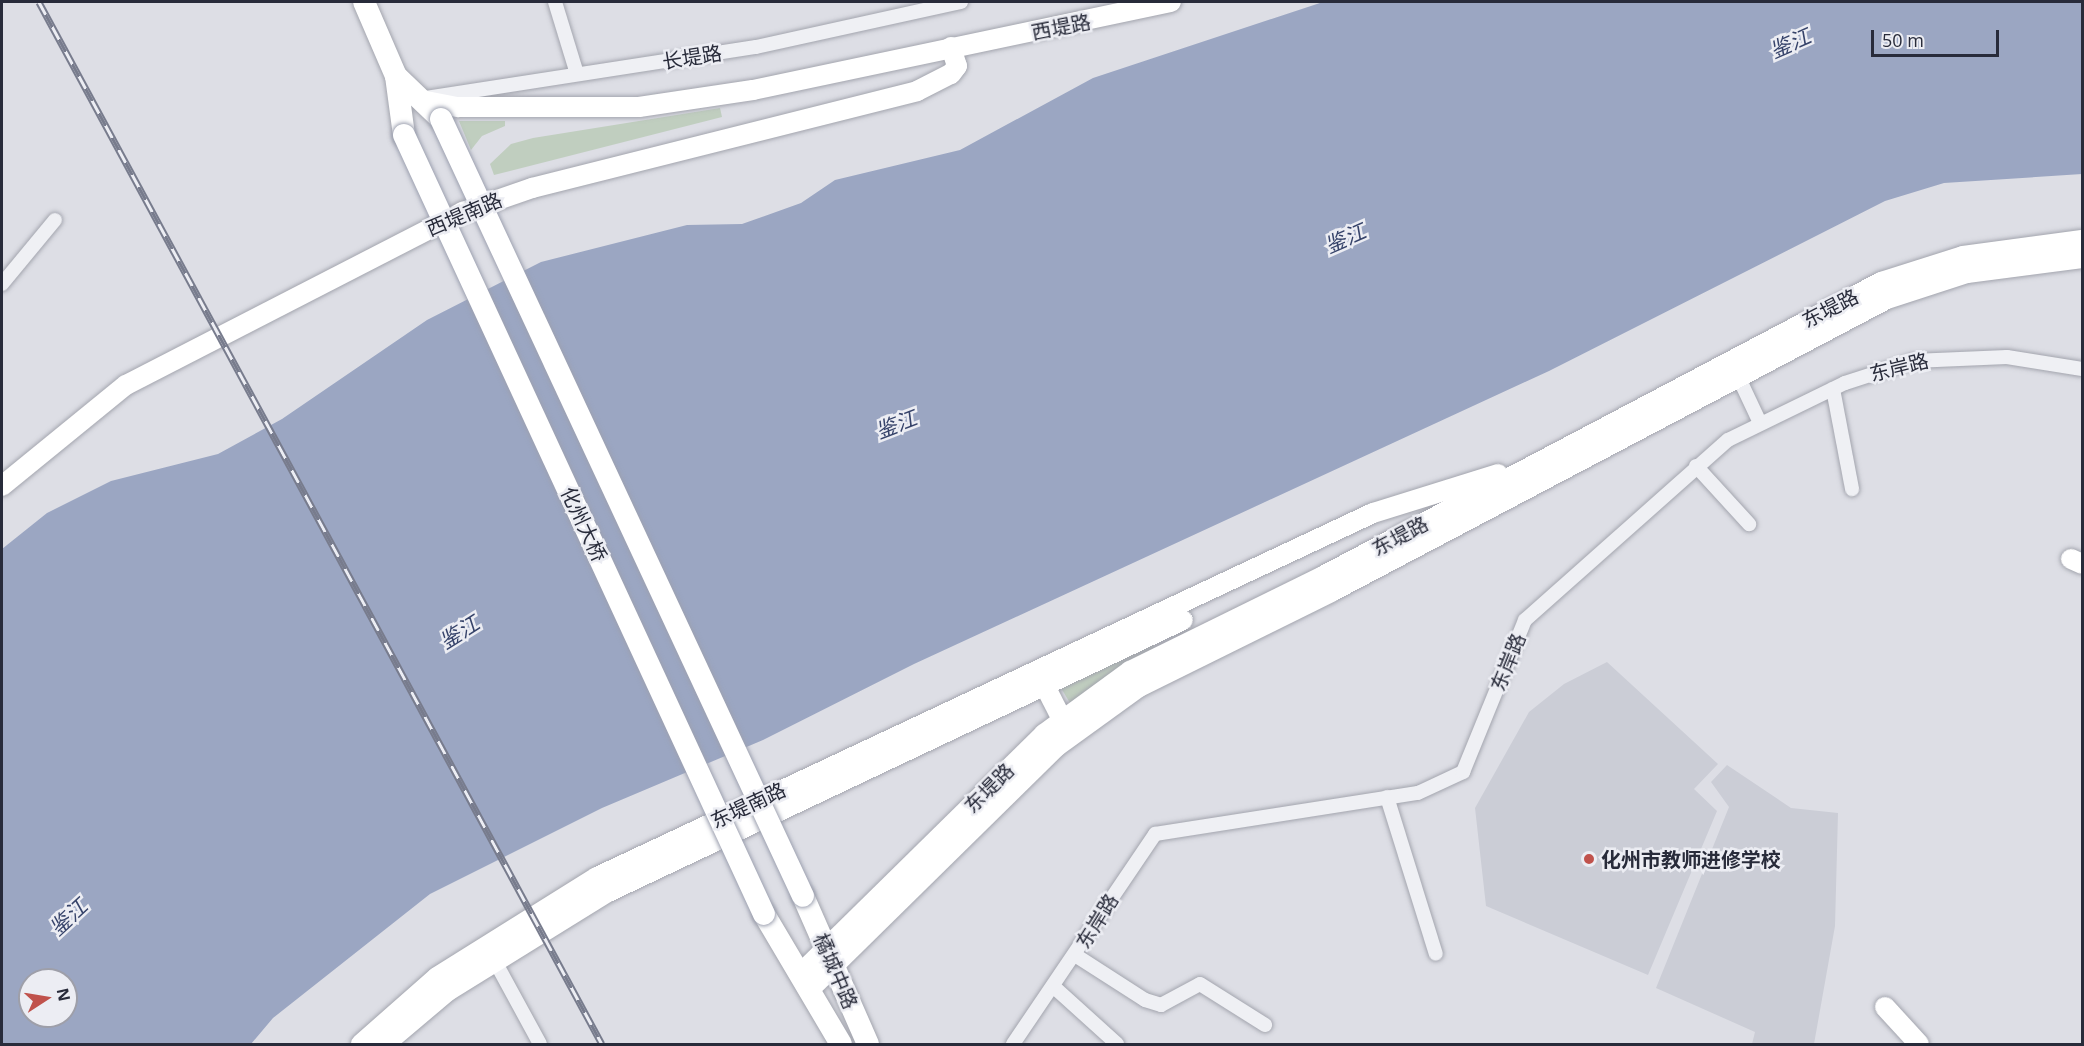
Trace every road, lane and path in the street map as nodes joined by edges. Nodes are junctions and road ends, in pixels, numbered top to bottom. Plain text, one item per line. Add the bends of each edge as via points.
1 (364, 2) edge
2 (555, 2) edge
3 (961, 2) edge
4 (1170, 2) edge
5 (951, 46) junction
6 (578, 74) junction
7 (396, 76) junction
8 (421, 100) junction
9 (55, 220) dead end
10 (2082, 240) edge
11 (2082, 258) edge
12 (2, 284) edge
13 (2082, 369) edge
14 (1738, 376) junction
15 (1833, 389) junction
16 (1760, 423) junction
17 (1544, 459) junction
18 (1696, 466) junction
19 (2, 486) edge
20 (1852, 489) dead end
21 (1749, 524) dead end
22 (1162, 610) junction
23 (1183, 620) junction
24 (1208, 633) junction
25 (1224, 645) junction
26 (1046, 688) junction
27 (1062, 720) junction
28 (1387, 797) junction
29 (803, 896) joint
30 (764, 914) joint
31 (491, 953) junction
32 (1436, 954) dead end
33 (1075, 955) junction
34 (830, 957) junction
35 (806, 981) junction
36 (1054, 987) junction
37 (1885, 1007) dead end
38 (1265, 1025) dead end
39 (361, 1044) edge
40 (385, 1044) edge
41 (540, 1044) edge
42 (842, 1044) edge
43 (868, 1044) edge
44 (1013, 1044) edge
45 (1117, 1044) edge
46 (1919, 1044) edge

1 - 7 main road
2 - 6 street
3 - 6 street, 长堤路 via 756,47
4 - 5 main road, 西堤路
5 - 8 main road, 西堤路 via 753,90 639,107 458,107
5 - 19 main road, 西堤南路 via 957,66 951,74 917,91 532,188 463,212 126,385
6 - 8 street, 长堤路
7 - 8 main road
7 - 30 main road, 化州大桥, bridge via 404,135
8 - 29 main road, 化州大桥, bridge via 441,119
9 - 12 street
10 - 17 main road, 东堤路 via 1963,256 1881,282
11 - 14 main road, 东堤路 via 2000,267 1912,289
13 - 15 street, 东岸路 via 2007,357 1941,357 1891,366
14 - 16 street
14 - 25 main road, 东堤路
15 - 16 street, 东岸路
15 - 20 street
16 - 18 street, 东岸路
17 - 22 main road, 东堤南路 via 1373,513
17 - 24 main road, 东堤路
18 - 21 street
18 - 28 street, 东岸路 via 1525,620 1463,772 1418,793
22 - 23 main road
22 - 31 main road, 东堤南路 via 673,839 597,878
23 - 24 main road
23 - 26 main road, 东堤南路
24 - 25 main road
24 - 27 main road, 东堤路 via 1130,671
25 - 34 main road, 东堤路 via 1139,687 1056,747
26 - 27 main road
26 - 31 main road, 东堤南路 via 681,855
27 - 34 main road, 东堤路
28 - 32 street
28 - 33 street, 东岸路 via 1155,834
29 - 34 main road, 橘城中路
30 - 35 main road, 橘城中路
31 - 39 main road, 东堤南路 via 437,977
31 - 40 main road, 东堤南路
31 - 41 street
33 - 36 street, 东岸路
33 - 38 street via 1145,1000 1161,1005 1200,984
34 - 35 main road, 东堤路
34 - 43 main road, 橘城中路
35 - 42 main road, 橘城中路
36 - 44 street, 东岸路
36 - 45 street
37 - 46 main road

